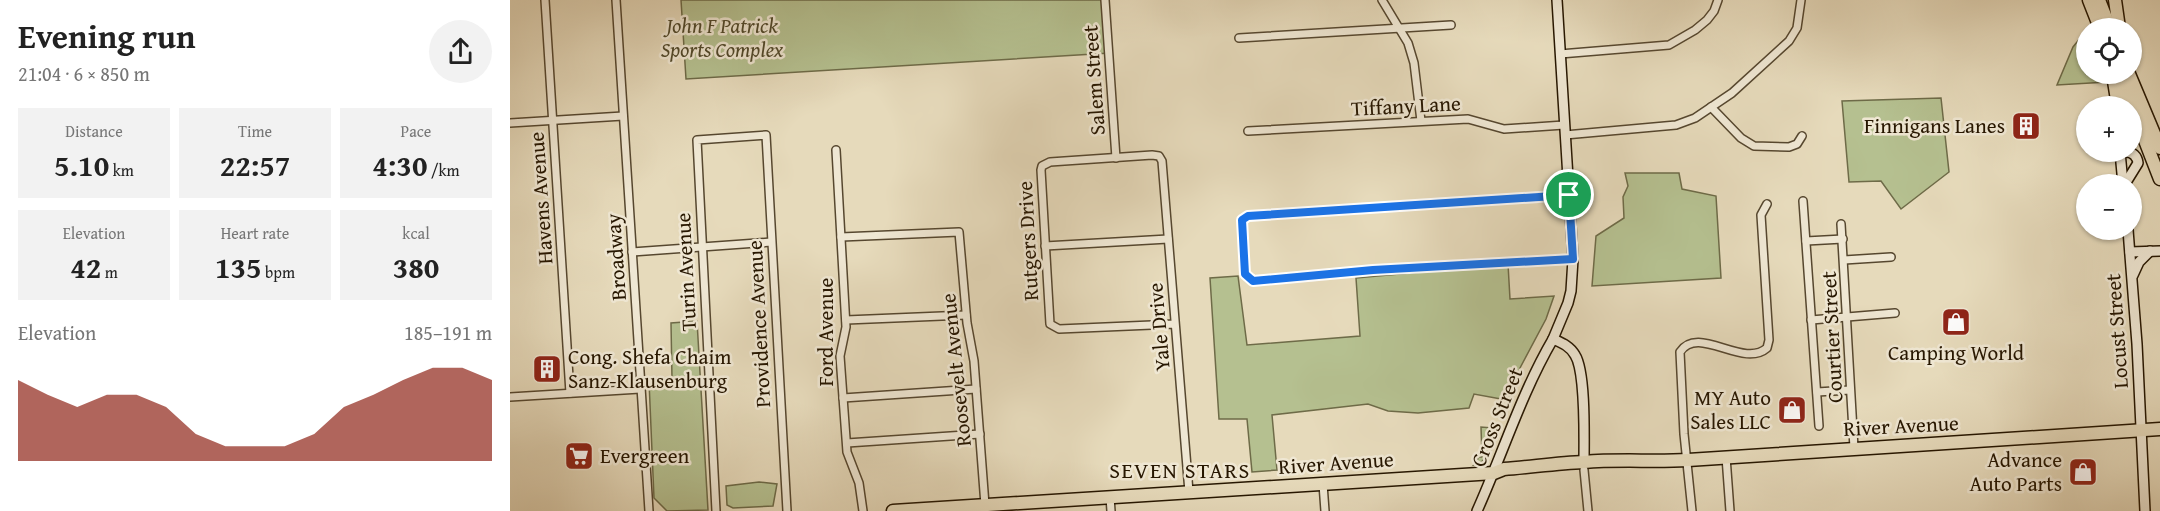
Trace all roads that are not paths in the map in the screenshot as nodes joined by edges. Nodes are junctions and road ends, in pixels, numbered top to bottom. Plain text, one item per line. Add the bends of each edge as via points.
1 (545, 0) edge
2 (616, 0) edge
3 (1105, 0) edge
4 (1382, 0) edge
5 (1557, 0) edge
6 (1718, 0) edge
7 (1802, 0) edge
8 (2088, 0) edge
9 (2099, 0) edge
10 (2115, 0) edge
11 (2095, 18) edge
12 (2106, 18) edge
13 (2117, 18) edge
14 (1451, 25) dead end
15 (1398, 28) junction
16 (1239, 38) dead end
17 (1560, 54) junction
18 (1712, 107) junction
19 (2142, 113) edge
20 (623, 116) junction
21 (553, 120) junction
22 (1421, 122) junction
23 (510, 123) edge
24 (2142, 127) edge
25 (2156, 128) edge
26 (1565, 130) junction
27 (1248, 131) dead end
28 (766, 135) joint
29 (1802, 136) dead end
30 (2160, 148) edge
31 (836, 150) dead end
32 (1116, 158) junction
33 (2160, 179) edge
34 (1569, 195) junction
35 (1803, 201) dead end
36 (1767, 204) dead end
37 (1841, 224) dead end
38 (841, 237) junction
39 (1168, 239) junction
40 (1843, 239) junction
41 (2129, 240) edge
42 (1806, 241) junction
43 (771, 242) junction
44 (1045, 246) junction
45 (701, 247) junction
46 (2155, 251) edge
47 (632, 252) junction
48 (2130, 252) junction
49 (1891, 257) dead end
50 (1573, 259) junction
51 (1845, 260) junction
52 (2132, 278) junction
53 (1895, 313) dead end
54 (966, 315) junction
55 (1847, 316) junction
56 (846, 320) junction
57 (1811, 320) junction
58 (1175, 324) junction
59 (1553, 339) junction
60 (640, 388) junction
61 (976, 389) junction
62 (1850, 390) junction
63 (1817, 392) junction
64 (570, 393) junction
65 (510, 397) edge
66 (843, 398) junction
67 (1819, 426) dead end
68 (2160, 429) edge
69 (2141, 430) junction
70 (980, 434) junction
71 (847, 443) junction
72 (1854, 448) junction
73 (1726, 457) junction
74 (1688, 460) junction
75 (1584, 466) junction
76 (1494, 473) junction
77 (1323, 484) junction
78 (1189, 492) junction
79 (1110, 497) junction
80 (986, 505) junction
81 (1009, 507) edge
82 (937, 510) edge
83 (649, 511) edge
84 (716, 511) edge
85 (787, 511) edge
86 (863, 511) edge
87 (892, 511) edge
88 (1111, 511) edge
89 (1324, 511) edge
90 (1477, 511) edge
91 (1588, 511) edge
92 (1692, 511) edge
93 (1730, 511) edge
94 (2145, 511) edge

1 - 21 street, Havens Avenue
2 - 20 street, Broadway
3 - 32 street, Salem Street
4 - 15 street
5 - 17 street, Cross Street
6 - 17 street via 1707,20 1669,45
7 - 18 street, Tiffany Lane via 1797,28 1789,41
8 - 11 highway
9 - 12 highway
10 - 13 highway
14 - 15 street
15 - 16 street
15 - 22 street via 1414,63
17 - 26 street, Cross Street
18 - 26 street, Tiffany Lane via 1676,125
18 - 29 street via 1754,146 1789,147
19 - 25 highway
20 - 21 street
20 - 47 street, Broadway
21 - 23 street
21 - 64 street, Havens Avenue
22 - 26 street, Tiffany Lane via 1468,119 1504,129
22 - 27 street, Tiffany Lane
24 - 33 highway
25 - 30 highway
26 - 34 street, Cross Street
28 - 43 street, Providence Avenue
28 - 45 street, Turin Avenue via 697,140
31 - 38 street, Ford Avenue
32 - 39 street, Yale Drive via 1152,155 1160,159
32 - 44 street, Rutgers Drive via 1045,164 1041,170
34 - 50 street, Cross Street
34 - 50 street via 1248,216 1242,220 1243,260 1245,274 1251,279
35 - 42 street
36 - 74 street via 1761,215 1769,345 1760,353 1744,354 1708,344 1682,349 1679,357
37 - 40 street, Courtier Street
38 - 54 street, Roosevelt Avenue via 959,232
38 - 56 street, Ford Avenue
39 - 44 street
39 - 58 street, Yale Drive
40 - 42 street
40 - 51 street, Courtier Street
41 - 48 street, Locust Street
42 - 57 street
43 - 45 street
43 - 85 street, Providence Avenue
44 - 58 street, Rutgers Drive via 1050,324 1059,329
45 - 47 street
45 - 84 street, Turin Avenue
46 - 48 street
46 - 52 street via 2139,262
47 - 60 street, Broadway
48 - 52 street, Locust Street
49 - 51 street
50 - 59 street, Cross Street via 1568,303
51 - 55 street, Courtier Street
52 - 69 street, Locust Street
53 - 55 street
54 - 56 street
54 - 61 street, Roosevelt Avenue
55 - 57 street
55 - 62 street, Courtier Street
56 - 66 street, Ford Avenue via 840,356
57 - 63 street
58 - 78 street, Yale Drive
59 - 75 street via 1570,347 1577,357
59 - 76 street, Cross Street via 1515,414
60 - 64 street
60 - 83 street, Broadway
61 - 66 street
61 - 70 street, Roosevelt Avenue
62 - 63 street
62 - 72 street, Courtier Street
63 - 67 street
64 - 65 street
66 - 71 street, Ford Avenue
68 - 69 highway, River Avenue
69 - 72 highway, River Avenue
69 - 94 street, Locust Street
70 - 71 street
70 - 80 street, Roosevelt Avenue
71 - 86 street, Ford Avenue
72 - 73 highway, River Avenue
73 - 74 highway, River Avenue
73 - 93 street
74 - 75 highway, River Avenue
74 - 92 street
75 - 76 highway, River Avenue
75 - 91 street
76 - 77 highway, River Avenue
76 - 90 street, Cross Street
77 - 78 highway, River Avenue
77 - 89 street
78 - 79 highway, River Avenue
79 - 81 highway, River Avenue
79 - 88 street
80 - 81 highway, River Avenue
80 - 82 highway, River Avenue
82 - 87 highway, River Avenue

